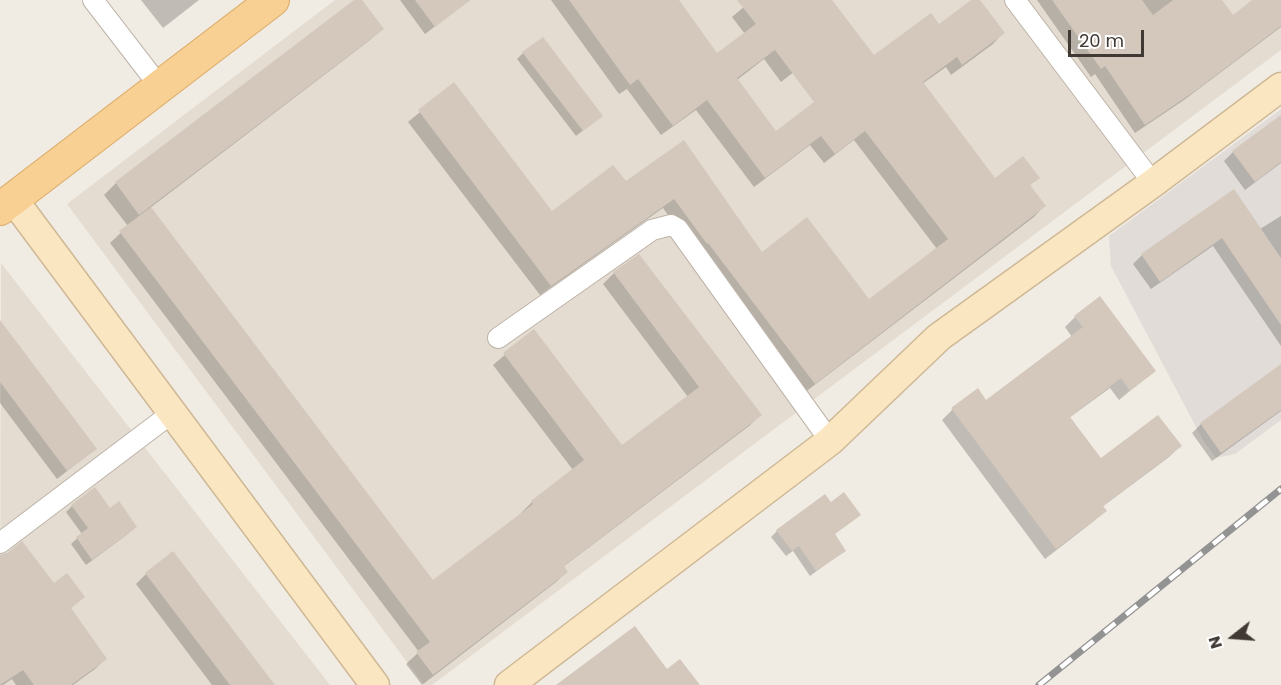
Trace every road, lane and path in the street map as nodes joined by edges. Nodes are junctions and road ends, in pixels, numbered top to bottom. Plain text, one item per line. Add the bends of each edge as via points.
1 (93, 0) edge
2 (273, 0) edge
3 (1015, 0) edge
4 (160, 87) junction
5 (1281, 87) edge
6 (1153, 183) junction
7 (7, 204) edge
8 (498, 338) dead end
9 (172, 413) junction
10 (830, 441) junction
11 (0, 543) edge
12 (375, 685) edge
13 (509, 685) edge

1 - 4 street
2 - 4 main road
3 - 6 street
4 - 7 main road
5 - 6 main road
6 - 10 main road via 939,338
7 - 9 main road
8 - 10 street via 652,231 670,225 678,230
9 - 11 street
9 - 12 main road
10 - 13 main road

